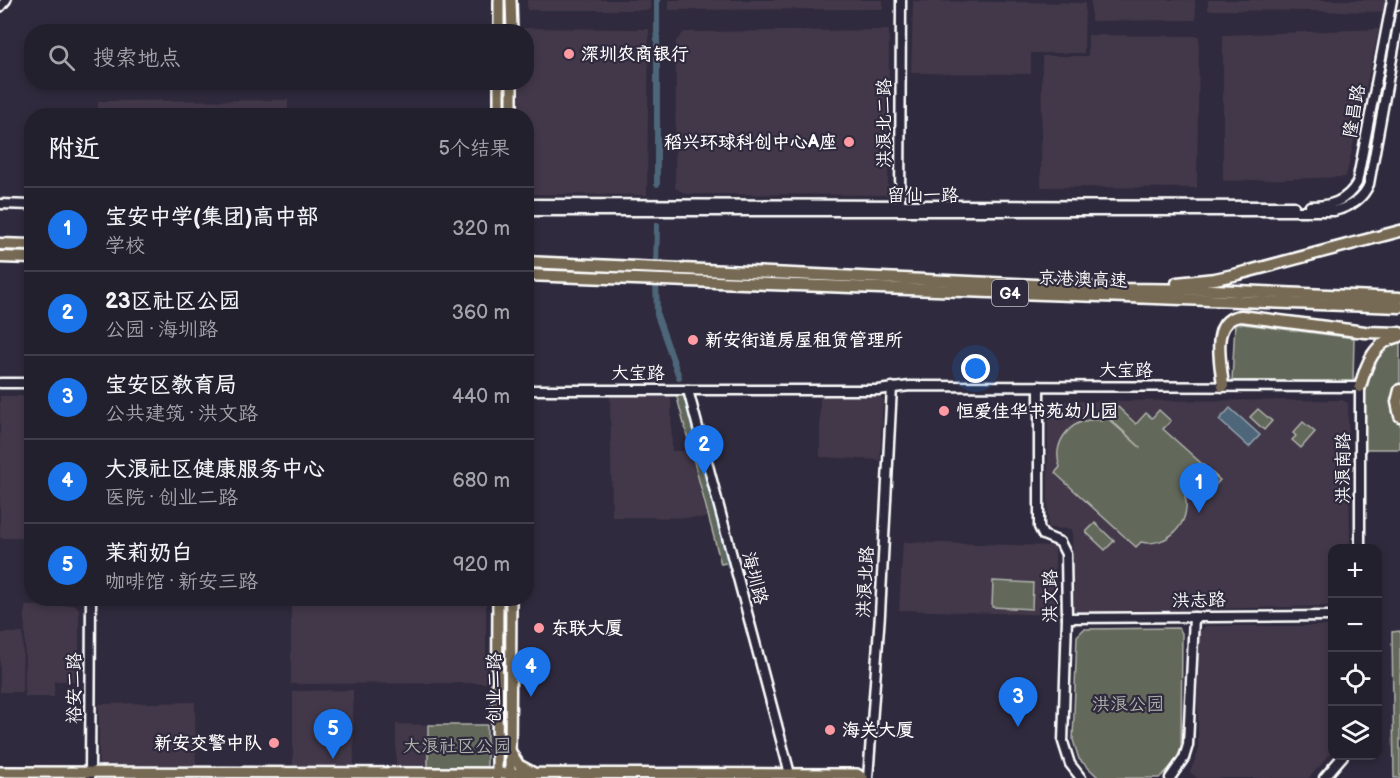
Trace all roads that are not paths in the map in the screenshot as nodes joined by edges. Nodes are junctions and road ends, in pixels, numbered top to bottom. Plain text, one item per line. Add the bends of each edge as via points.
1 (6, 0) edge
2 (499, 0) edge
3 (512, 0) edge
4 (896, 0) edge
5 (901, 0) edge
6 (1392, 0) edge
7 (0, 7) edge
8 (1400, 15) edge
9 (499, 24) edge
10 (512, 24) edge
11 (499, 90) edge
12 (512, 90) edge
13 (499, 108) edge
14 (512, 108) edge
15 (896, 186) junction
16 (0, 204) edge
17 (534, 204) edge
18 (24, 205) edge
19 (877, 205) junction
20 (898, 207) junction
21 (1319, 209) junction
22 (534, 211) edge
23 (1400, 231) edge
24 (0, 244) edge
25 (24, 245) edge
26 (0, 257) edge
27 (24, 258) edge
28 (534, 262) edge
29 (534, 275) edge
30 (1087, 286) junction
31 (1376, 301) edge
32 (1400, 307) edge
33 (1391, 335) edge
34 (0, 383) edge
35 (24, 383) edge
36 (534, 385) edge
37 (1039, 386) junction
38 (1223, 386) junction
39 (892, 387) junction
40 (1360, 387) junction
41 (0, 388) edge
42 (24, 388) edge
43 (534, 390) edge
44 (688, 390) junction
45 (1400, 390) edge
46 (1400, 416) edge
47 (1360, 544) edge
48 (85, 606) edge
49 (91, 606) edge
50 (498, 606) edge
51 (511, 606) edge
52 (1328, 616) edge
53 (1194, 617) junction
54 (1067, 618) junction
55 (510, 750) junction
56 (497, 752) junction
57 (1340, 760) edge
58 (0, 772) edge
59 (478, 773) junction
60 (536, 773) junction
61 (790, 774) junction
62 (88, 775) edge
63 (497, 776) edge
64 (510, 776) edge
65 (1175, 776) edge
66 (863, 778) edge
67 (868, 778) edge
68 (1081, 778) edge
69 (1324, 778) edge

1 - 7 main road
2 - 9 main road
3 - 10 main road
4 - 15 main road, 洪浪北二路
5 - 20 main road, 洪浪北二路
6 - 21 main road, 隆昌路 via 1357,183 1340,201
8 - 21 main road, 隆昌路 via 1369,184 1364,194 1340,210
11 - 13 main road
12 - 14 main road
15 - 19 main road via 889,201
15 - 20 main road, 洪浪北二路
16 - 18 main road
17 - 19 main road, 留仙一路
19 - 20 main road, 留仙一路
20 - 21 main road, 留仙一路
20 - 22 main road, 留仙一路
23 - 30 highway, 京港澳高速 / G4 via 1215,279
24 - 25 highway
26 - 27 highway
28 - 30 highway, 京港澳高速 / G4
29 - 31 highway, 京港澳高速 / G4
30 - 31 highway, 京港澳高速 / G4
31 - 32 highway, 京港澳高速 / G4
33 - 38 highway via 1233,316 1221,328
33 - 40 highway via 1367,362
34 - 35 main road
36 - 39 main road, 大宝路
37 - 38 main road, 大宝路
37 - 39 main road, 大宝路
37 - 54 main road, 洪文路 via 1039,526 1043,535 1060,542 1065,549
38 - 40 main road, 大宝路
39 - 44 main road, 大宝路
39 - 67 main road, 洪浪北路
40 - 47 main road, 洪浪南路
41 - 42 main road
43 - 44 main road, 大宝路
44 - 61 main road, 海圳路
45 - 46 highway via 1396,402
48 - 62 main road, 裕安二路
49 - 62 main road, 裕安二路
50 - 56 main road, 创业二路
51 - 55 main road, 创业二路
52 - 53 main road, 洪志路
53 - 54 main road, 洪志路
53 - 65 main road via 1188,745
54 - 68 main road, 洪文路 via 1063,742 1070,764
55 - 60 main road via 519,765
55 - 64 main road, 创业二路
56 - 59 main road via 492,763
56 - 63 main road, 创业二路
57 - 69 main road
58 - 62 main road
59 - 62 main road
59 - 63 main road
60 - 61 main road
60 - 64 main road
61 - 66 main road via 857,774
63 - 64 main road

